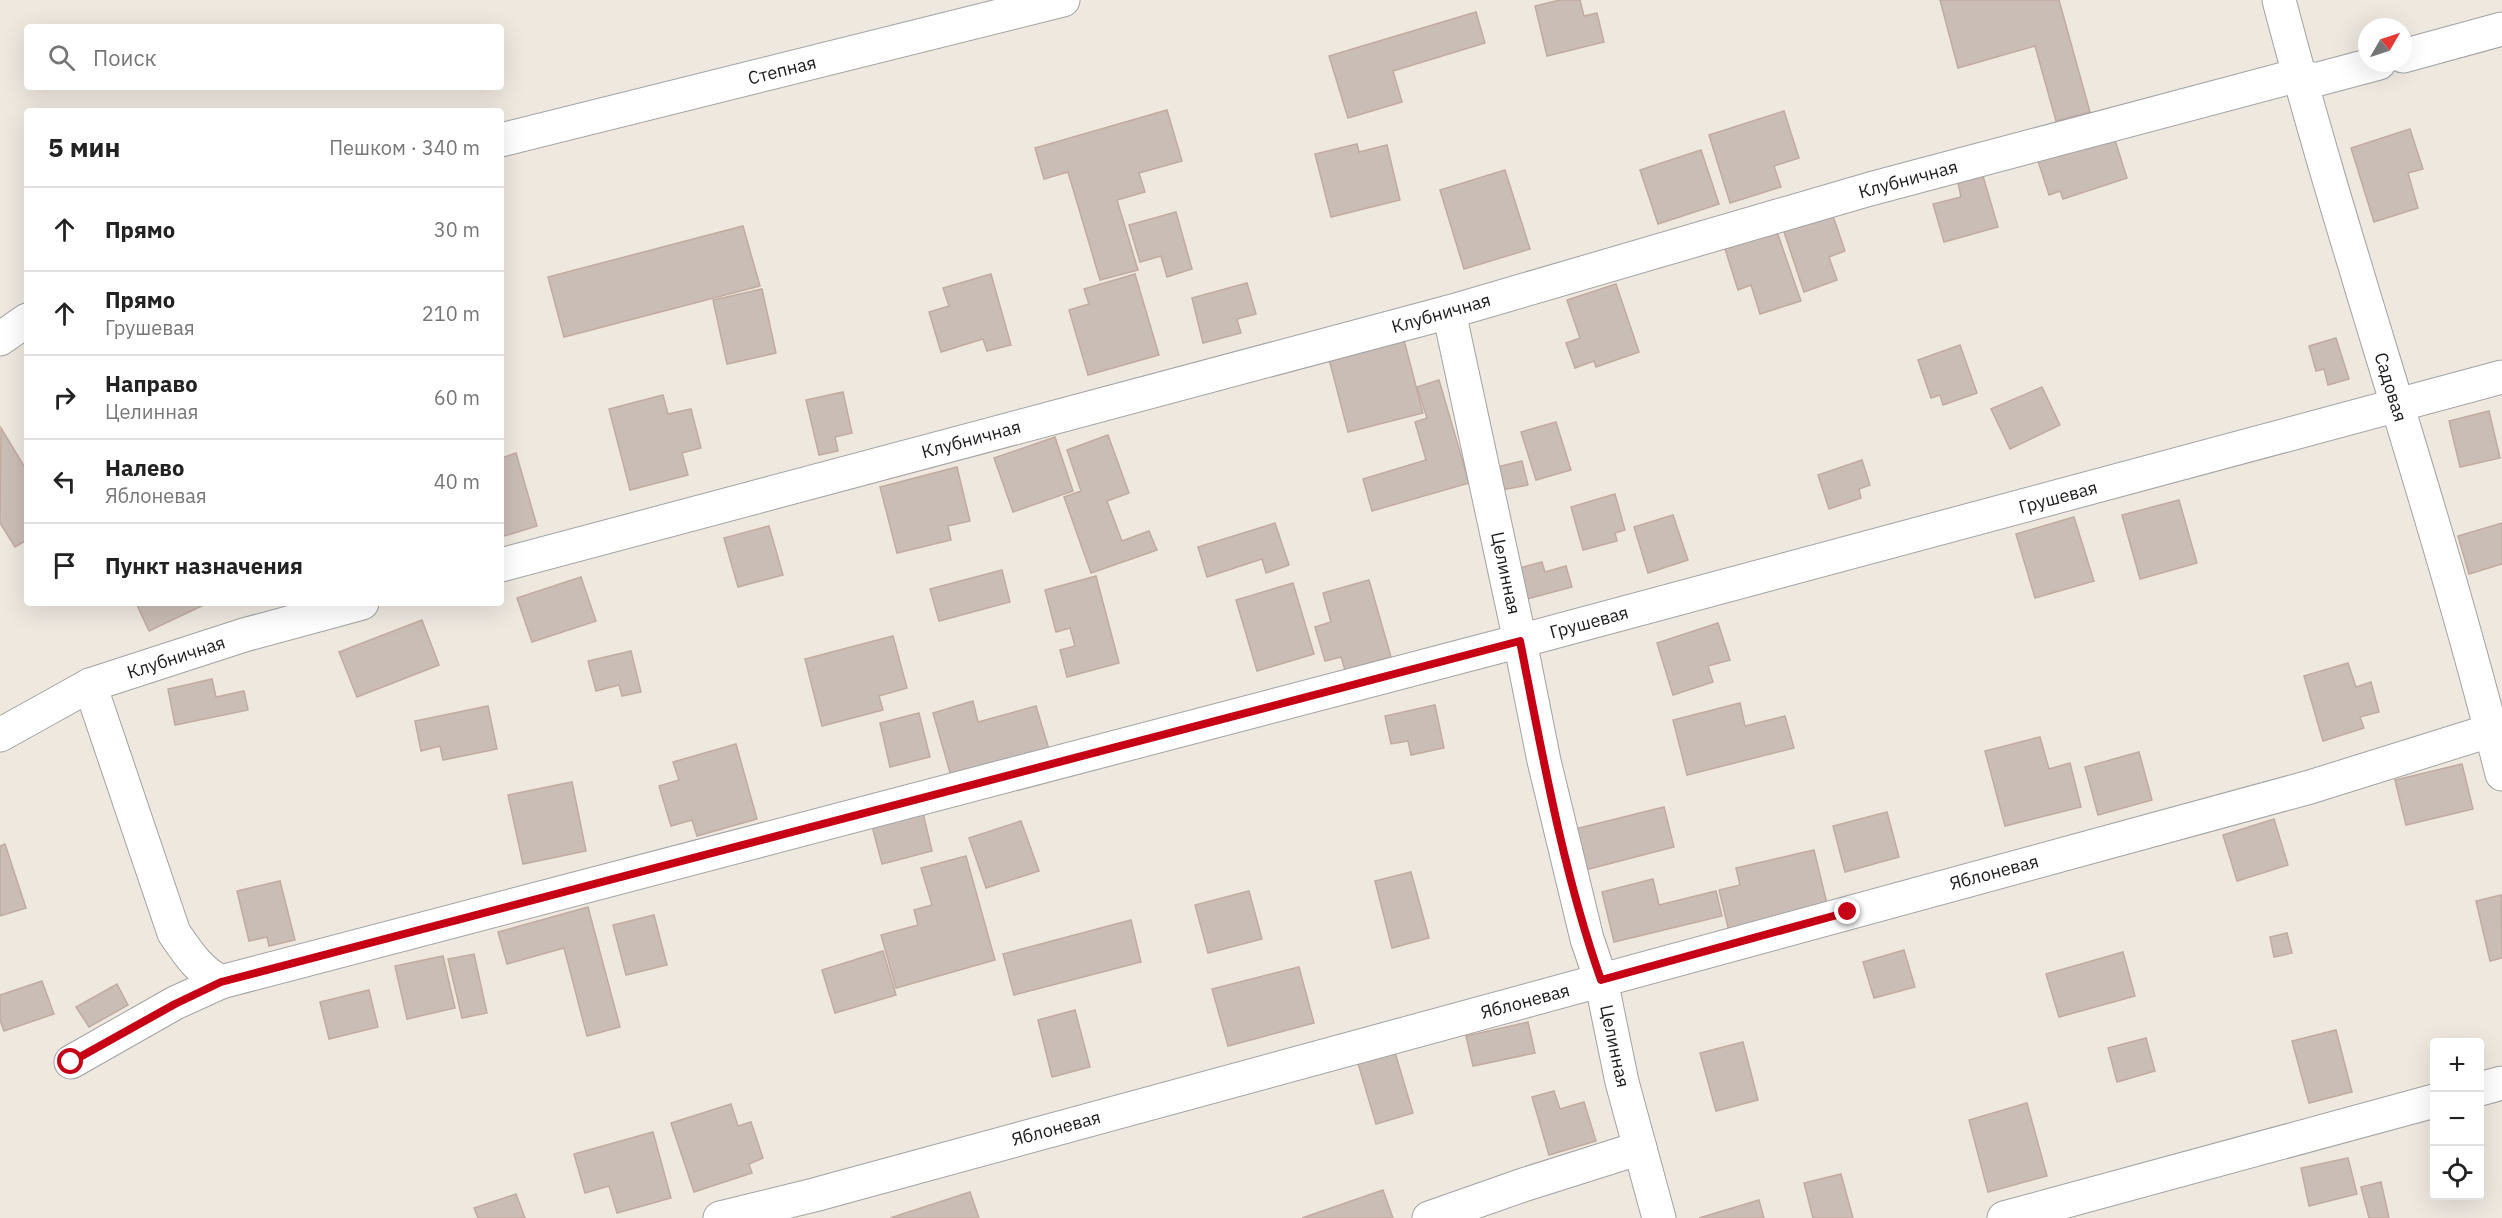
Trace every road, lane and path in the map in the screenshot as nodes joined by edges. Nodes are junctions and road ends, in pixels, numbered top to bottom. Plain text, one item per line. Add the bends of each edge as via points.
1 (1063, 0) edge
2 (2279, 0) edge
3 (2502, 29) edge
4 (2412, 54) edge
5 (2358, 69) edge
6 (2299, 75) junction
7 (504, 139) edge
8 (1449, 312) junction
9 (24, 322) edge
10 (0, 339) edge
11 (2502, 377) edge
12 (2397, 406) junction
13 (504, 565) edge
14 (351, 606) edge
15 (1520, 641) junction
16 (90, 685) junction
17 (2497, 729) edge
18 (0, 735) edge
19 (2502, 774) edge
20 (1601, 980) junction
21 (221, 982) junction
22 (71, 1062) dead end
23 (2502, 1083) edge
24 (2484, 1088) edge
25 (2430, 1102) edge
26 (1640, 1148) junction
27 (720, 1218) edge
28 (1429, 1218) edge
29 (1659, 1218) edge
30 (2004, 1218) edge

1 - 7 street, Степная
2 - 6 street, Садовая
3 - 4 street
5 - 6 street, Клубничная via 2315,80
6 - 8 street, Клубничная via 1870,189
6 - 12 street, Садовая
8 - 13 street, Клубничная
8 - 15 street, Целинная
9 - 10 street
11 - 12 street, Грушевая
12 - 15 street, Грушевая
12 - 17 street, Садовая
14 - 16 street, Клубничная via 244,635
15 - 20 street, Целинная via 1544,761 1587,939
15 - 21 street, Грушевая
16 - 18 street, Клубничная
16 - 21 street via 174,933 206,974
17 - 19 street, Садовая
17 - 20 street, Яблоневая via 2310,787
20 - 26 street, Целинная
20 - 27 street, Яблоневая
21 - 22 street, Грушевая
23 - 24 street
25 - 30 street
26 - 28 street
26 - 29 street, Целинная

